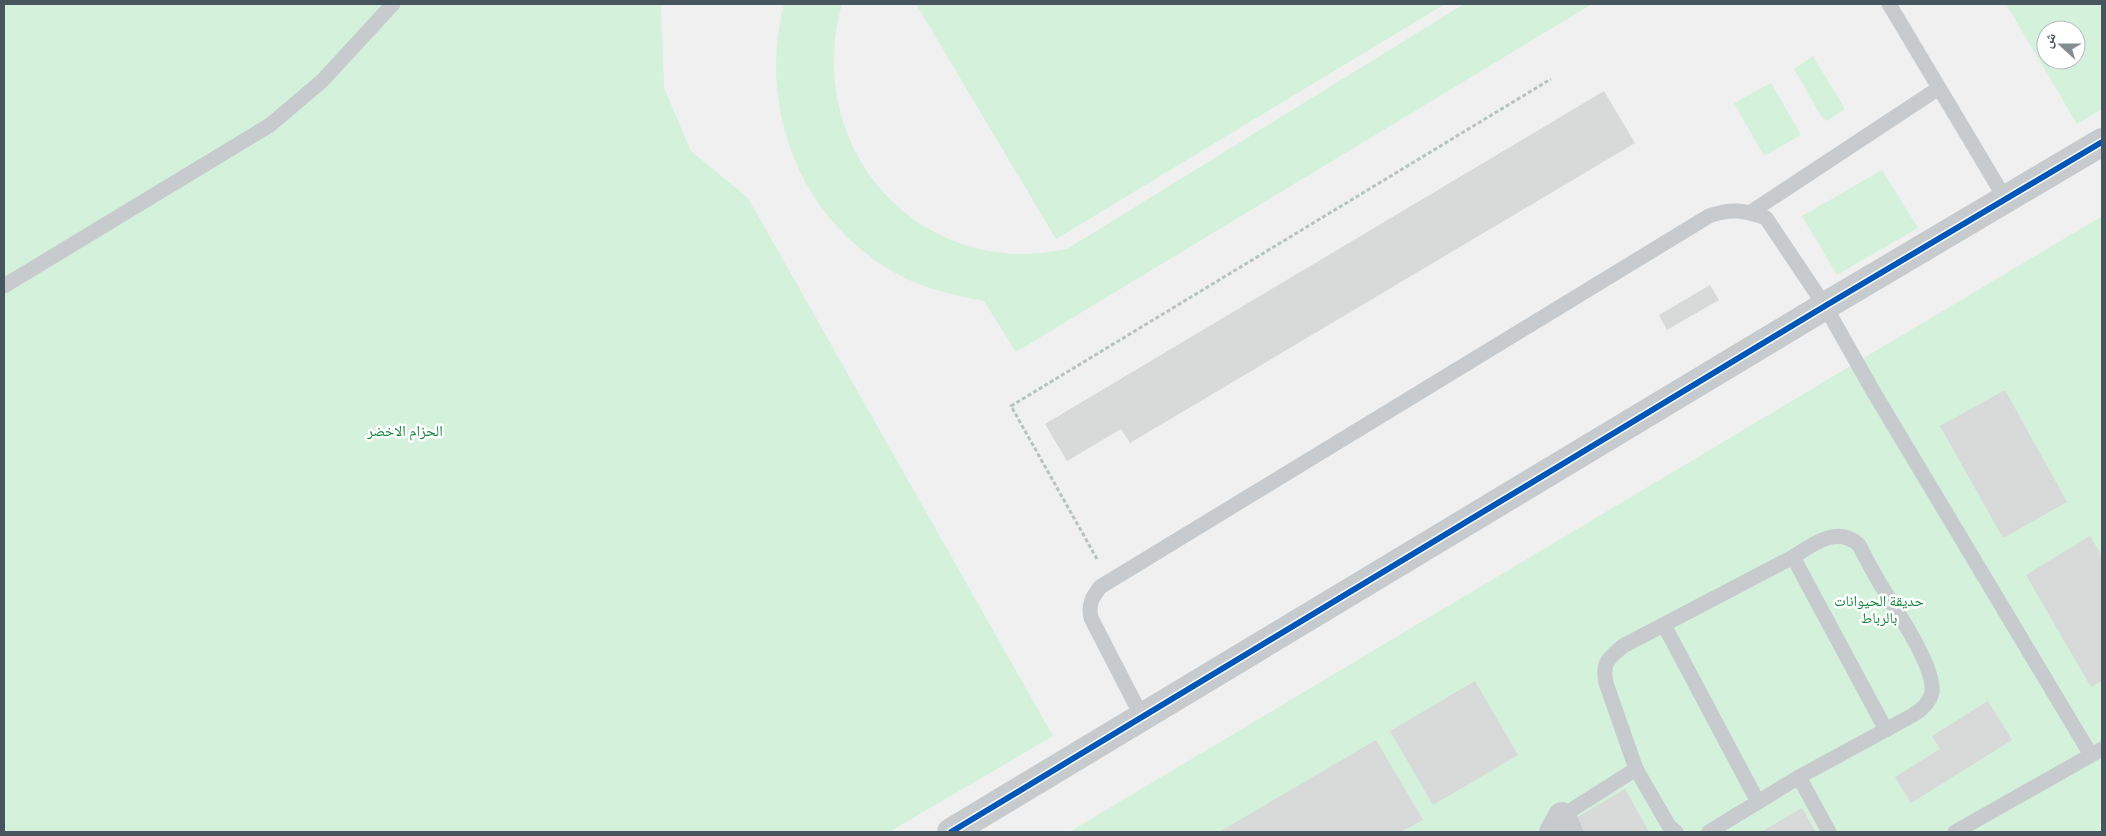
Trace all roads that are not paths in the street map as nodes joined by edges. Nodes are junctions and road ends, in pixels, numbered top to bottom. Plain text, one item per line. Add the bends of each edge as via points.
1 (393, 4) edge
2 (1889, 4) edge
3 (1939, 88) junction
4 (2102, 142) edge
5 (2006, 200) junction
6 (1751, 212) junction
7 (4, 286) edge
8 (1825, 306) junction
9 (1794, 557) junction
10 (1664, 625) junction
11 (1142, 717) junction
12 (1886, 730) junction
13 (2097, 752) edge
14 (1636, 769) junction
15 (1800, 777) junction
16 (1758, 802) junction
17 (1561, 827) edge
18 (951, 832) edge
19 (1676, 832) edge
20 (1709, 832) edge
21 (1829, 832) edge
22 (1954, 832) edge

1 - 7 lane via 322,81 270,125
2 - 3 lane
3 - 5 lane
3 - 6 lane
4 - 5 street
5 - 8 street
6 - 8 lane via 1766,218
6 - 11 lane via 1722,211 1709,216 1100,587 1088,608 1090,618
8 - 11 street
8 - 13 lane via 1873,391
9 - 10 lane
9 - 12 lane
9 - 12 lane via 1838,534 1850,537 1859,545 1915,642 1926,665 1932,692 1922,709
10 - 14 lane via 1623,646 1609,658 1603,670
10 - 16 lane
11 - 18 street
12 - 15 lane
13 - 22 lane
14 - 17 lane
14 - 19 lane via 1669,826
15 - 16 lane
15 - 21 lane
16 - 20 lane

